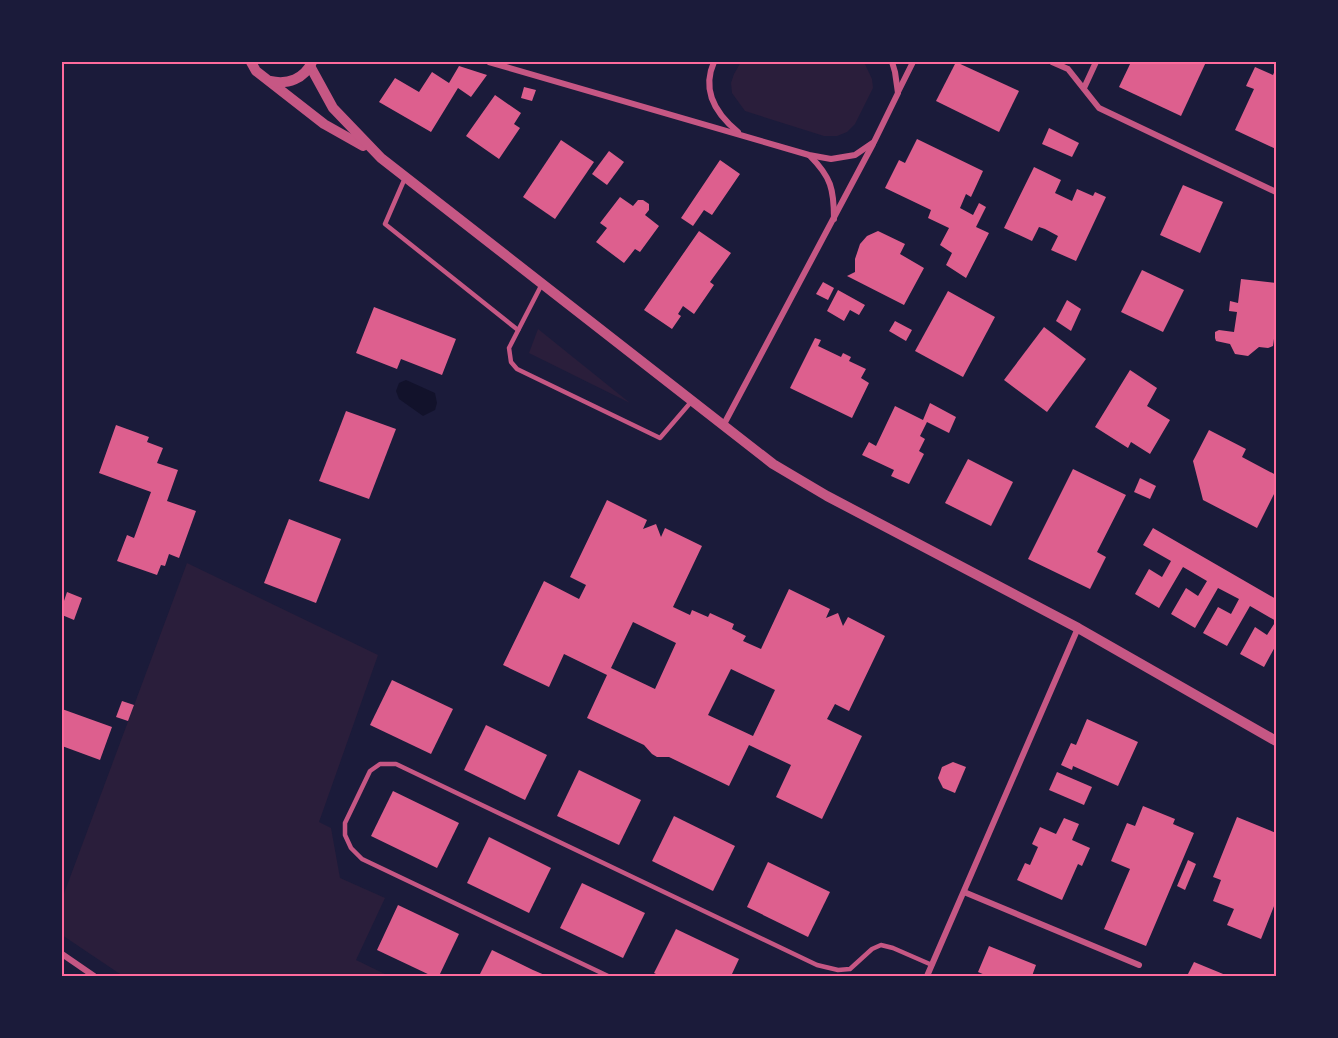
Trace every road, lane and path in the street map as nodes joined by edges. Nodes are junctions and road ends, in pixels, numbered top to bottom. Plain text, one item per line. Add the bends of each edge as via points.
1 (245, 62) edge
2 (489, 62) edge
3 (711, 62) edge
4 (892, 62) edge
5 (913, 62) edge
6 (1052, 62) edge
7 (1096, 62) edge
8 (311, 63) edge
9 (253, 66) edge
10 (267, 80) junction
11 (1084, 88) junction
12 (898, 93) junction
13 (740, 135) junction
14 (874, 142) junction
15 (374, 152) junction
16 (809, 155) junction
17 (405, 178) junction
18 (1276, 192) edge
19 (834, 219) junction
20 (542, 284) junction
21 (518, 330) junction
22 (692, 402) junction
23 (723, 426) junction
24 (1078, 627) junction
25 (1276, 741) edge
26 (964, 892) junction
27 (62, 954) edge
28 (932, 965) junction
29 (1139, 965) dead end
30 (850, 969) junction
31 (94, 976) edge
32 (608, 976) edge
33 (852, 976) edge
34 (927, 976) edge

1 - 9 street
2 - 13 street
3 - 13 street via 712,103 721,119
4 - 12 street
5 - 12 street
6 - 11 street via 1068,69
7 - 11 street
8 - 10 street via 302,76 291,81
8 - 15 street via 333,108
9 - 10 street
10 - 15 street via 324,124
11 - 18 street via 1099,108
12 - 14 street
13 - 16 street
14 - 16 street via 855,155 831,159
14 - 19 street
15 - 17 street
16 - 19 street via 832,185
17 - 20 street
17 - 21 lane via 385,224
19 - 23 street
20 - 21 lane
20 - 22 street
21 - 22 lane via 509,348 511,362 517,369 660,438
22 - 23 street
23 - 24 street via 773,464 827,496
24 - 25 street
24 - 26 street
26 - 28 street
26 - 29 street
27 - 31 street
28 - 30 lane via 881,945
28 - 34 street
30 - 32 lane via 817,965 396,764 381,764 369,771 345,823 351,848 362,859
30 - 33 lane

